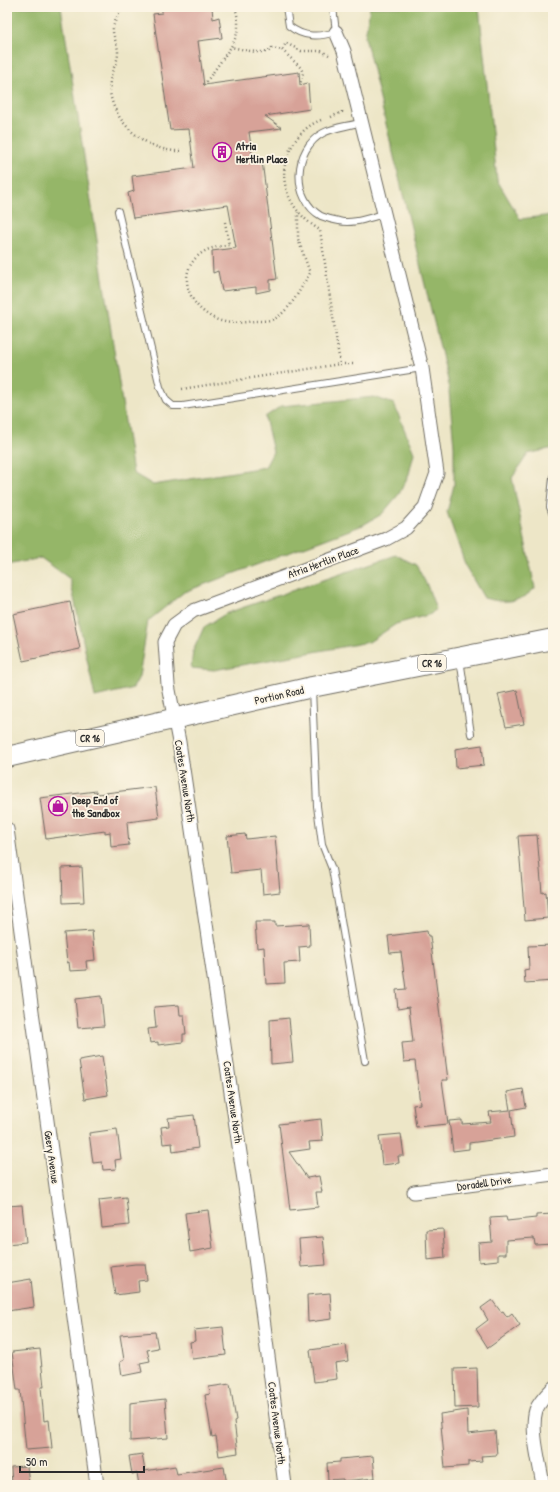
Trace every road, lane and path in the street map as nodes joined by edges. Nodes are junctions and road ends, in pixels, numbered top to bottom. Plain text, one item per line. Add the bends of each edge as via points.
1 (124, 7) edge
2 (286, 7) edge
3 (333, 7) edge
4 (336, 32) junction
5 (231, 47) dead end
6 (282, 50) dead end
7 (204, 85) dead end
8 (300, 85) dead end
9 (362, 122) junction
10 (181, 151) dead end
11 (118, 211) dead end
12 (298, 212) dead end
13 (384, 214) junction
14 (225, 222) dead end
15 (356, 364) dead end
16 (422, 368) junction
17 (182, 389) dead end
18 (553, 478) edge
19 (553, 515) edge
20 (553, 639) edge
21 (460, 658) junction
22 (312, 688) junction
23 (174, 719) junction
24 (471, 734) dead end
25 (7, 757) edge
26 (7, 829) edge
27 (365, 1061) dead end
28 (553, 1174) edge
29 (414, 1192) dead end
30 (553, 1388) edge
31 (97, 1485) edge
32 (285, 1485) edge
33 (542, 1485) edge

1 - 10 path via 119,13 113,31 118,53 117,64 111,76 113,106 131,131 161,148 172,152
2 - 4 lane via 289,26 296,32 319,36
3 - 4 lane
4 - 9 street, Atria Hertlin Place via 344,50
5 - 7 path
6 - 8 path via 302,68
9 - 13 street, Atria Hertlin Place
9 - 13 lane via 323,133 311,142 302,156 299,175 301,191 309,205 321,216 341,222
11 - 16 lane via 160,387 166,400 173,406
12 - 14 path via 298,239 310,272 287,310 274,320 224,322 199,306 186,286 186,273 195,258 206,250 229,245
13 - 16 street, Atria Hertlin Place
15 - 17 path via 340,364
16 - 23 street, Atria Hertlin Place via 437,473 425,507 406,528 386,539 193,611 174,625 165,642 166,669
18 - 19 lane via 550,507
20 - 21 main road, Portion Road / CR 16
21 - 22 main road, Portion Road / CR 16
21 - 24 lane
22 - 23 main road, Portion Road / CR 16
22 - 27 lane via 317,806 322,844 332,869
23 - 25 main road, Portion Road / CR 16
23 - 32 street, Coates Avenue North via 251,1227
26 - 31 street, Geery Avenue
28 - 29 street, Doradell Drive
30 - 33 street via 539,1403 534,1427

